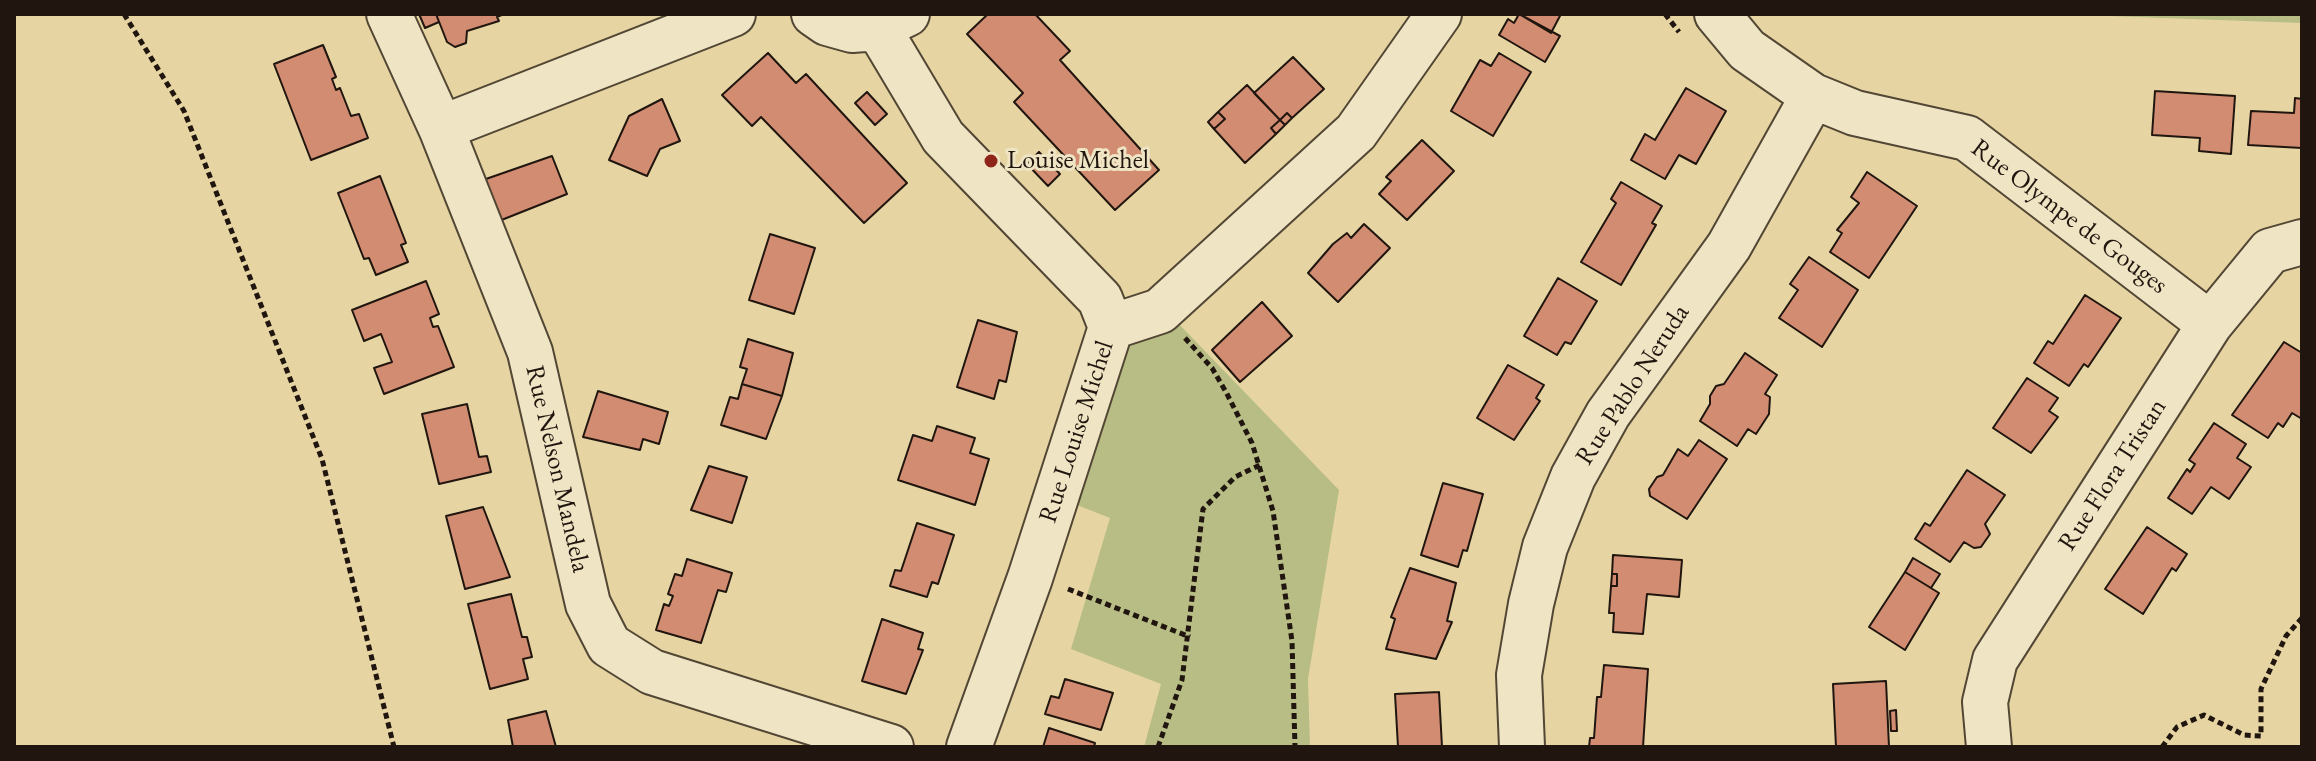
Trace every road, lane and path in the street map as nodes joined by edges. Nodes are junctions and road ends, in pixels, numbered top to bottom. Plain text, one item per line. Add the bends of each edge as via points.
1 (124, 14) edge
2 (389, 14) edge
3 (733, 14) edge
4 (814, 14) edge
5 (1439, 14) edge
6 (1717, 14) edge
7 (893, 21) edge
8 (1813, 96) junction
9 (441, 128) junction
10 (2302, 242) edge
11 (2210, 324) junction
12 (1111, 327) junction
13 (1260, 465) dead end
14 (1030, 578) junction
15 (2302, 618) edge
16 (1190, 637) junction
17 (2261, 736) junction
18 (394, 747) edge
19 (891, 747) edge
20 (969, 747) edge
21 (1158, 747) edge
22 (1522, 747) edge
23 (1989, 747) edge
24 (2162, 747) edge
25 (2263, 747) edge

1 - 18 path via 184,111 322,459
2 - 9 street, Rue Nelson Mandela
3 - 9 street
4 - 7 street via 852,30
5 - 12 street, Rue Louise Michel via 1356,132 1160,311
6 - 8 street, Rue Olympe de Gouges via 1747,50
7 - 12 street via 943,137 1100,299
8 - 11 street, Rue Olympe de Gouges via 1855,113 1967,138
8 - 22 street, Rue Pablo Neruda via 1729,246 1616,401 1573,477 1545,547 1531,604 1519,675
9 - 19 street, Rue Nelson Mandela via 530,352 588,604 609,645 652,672
10 - 11 street, Rue Flora Tristan via 2270,251
11 - 23 street, Rue Flora Tristan via 1995,660 1985,702
12 - 14 street, Rue Louise Michel
13 - 16 path via 1235,477 1203,509
14 - 16 path via 1095,597
14 - 20 street, Rue Louise Michel
15 - 17 path via 2286,636 2261,689
16 - 21 path via 1182,680
17 - 24 path via 2244,735 2204,715 2177,727
17 - 25 path

